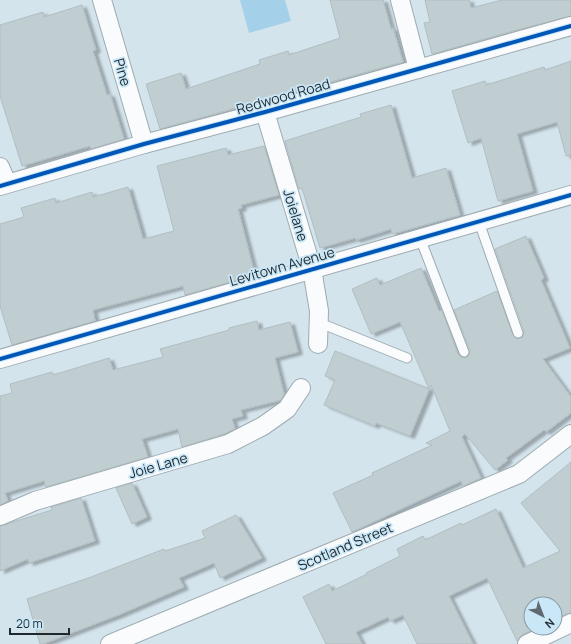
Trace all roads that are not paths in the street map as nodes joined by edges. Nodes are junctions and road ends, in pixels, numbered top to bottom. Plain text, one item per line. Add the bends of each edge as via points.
1 (102, 0) edge
2 (400, 0) edge
3 (571, 26) edge
4 (418, 69) junction
5 (264, 112) junction
6 (144, 144) junction
7 (2, 179) edge
8 (571, 195) edge
9 (479, 222) junction
10 (420, 238) junction
11 (312, 269) junction
12 (320, 323) junction
13 (518, 334) dead end
14 (318, 344) dead end
15 (464, 352) dead end
16 (407, 358) dead end
17 (0, 359) edge
18 (301, 388) dead end
19 (571, 434) edge
20 (0, 516) edge
21 (571, 623) edge
22 (110, 644) edge
23 (527, 644) edge

1 - 6 street, Pine
2 - 4 street
3 - 4 street, Redwood Road
4 - 5 street, Redwood Road
5 - 6 street, Redwood Road
5 - 11 street, Joielane
6 - 7 street, Redwood Road
8 - 9 street, Levitown Avenue
9 - 10 street, Levitown Avenue
9 - 13 lane
10 - 11 street, Levitown Avenue
10 - 15 lane
11 - 12 street, Joielane
11 - 17 street, Levitown Avenue
12 - 14 street, Joielane
12 - 16 lane
18 - 20 street, Joie Lane via 287,408 263,426 228,444 35,501
19 - 22 street, Scotland Street via 519,474
21 - 23 street

